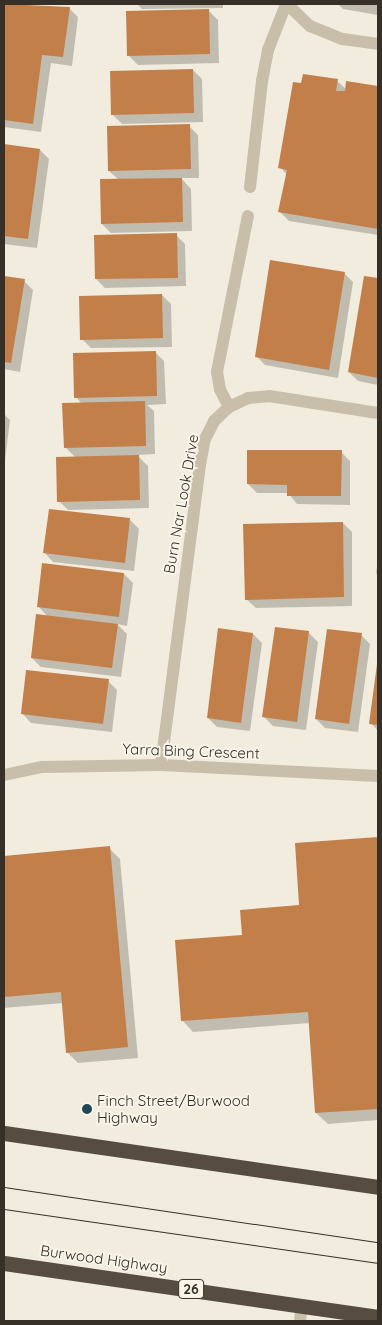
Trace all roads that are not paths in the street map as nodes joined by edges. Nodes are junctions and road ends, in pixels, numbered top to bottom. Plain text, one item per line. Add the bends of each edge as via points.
1 (287, 4) edge
2 (378, 44) edge
3 (250, 187) dead end
4 (248, 216) dead end
5 (229, 407) junction
6 (378, 413) edge
7 (161, 764) junction
8 (4, 775) edge
9 (378, 776) edge
10 (4, 1133) edge
11 (378, 1187) edge
12 (4, 1263) edge
13 (302, 1306) junction
14 (378, 1317) edge
15 (300, 1321) edge

1 - 2 street via 310,26 343,39
1 - 3 street via 268,50
4 - 5 street via 217,372 220,389
5 - 6 street, Burn Nar Look Drive via 248,398 269,396
5 - 7 street, Burn Nar Look Drive via 214,421 204,447
7 - 8 street, Yarra Bing Crescent via 42,767
7 - 9 street, Yarra Bing Crescent
10 - 11 highway
12 - 13 highway, Burwood Highway / 26
13 - 14 highway, Burwood Highway / 26
13 - 15 street

